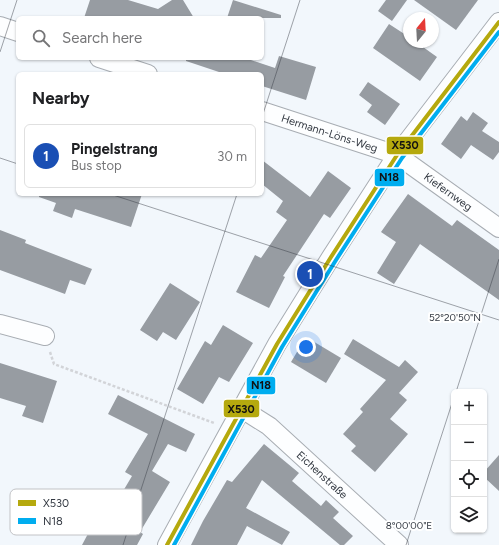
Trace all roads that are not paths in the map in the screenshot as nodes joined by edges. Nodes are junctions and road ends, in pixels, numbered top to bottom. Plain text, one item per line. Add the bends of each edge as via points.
1 (499, 22) edge
2 (0, 26) edge
3 (16, 31) edge
4 (105, 60) edge
5 (142, 72) edge
6 (264, 112) edge
7 (397, 155) junction
8 (499, 228) edge
9 (0, 324) edge
10 (45, 336) road end
11 (242, 409) junction
12 (167, 545) edge
13 (399, 545) edge

1 - 7 street
2 - 3 street
4 - 5 street
6 - 7 street, Hermann-Löns-Weg
7 - 8 street, Kiefernweg
7 - 11 street via 277,344
9 - 10 street
11 - 12 street
11 - 13 street, Eichenstraße via 269,426

